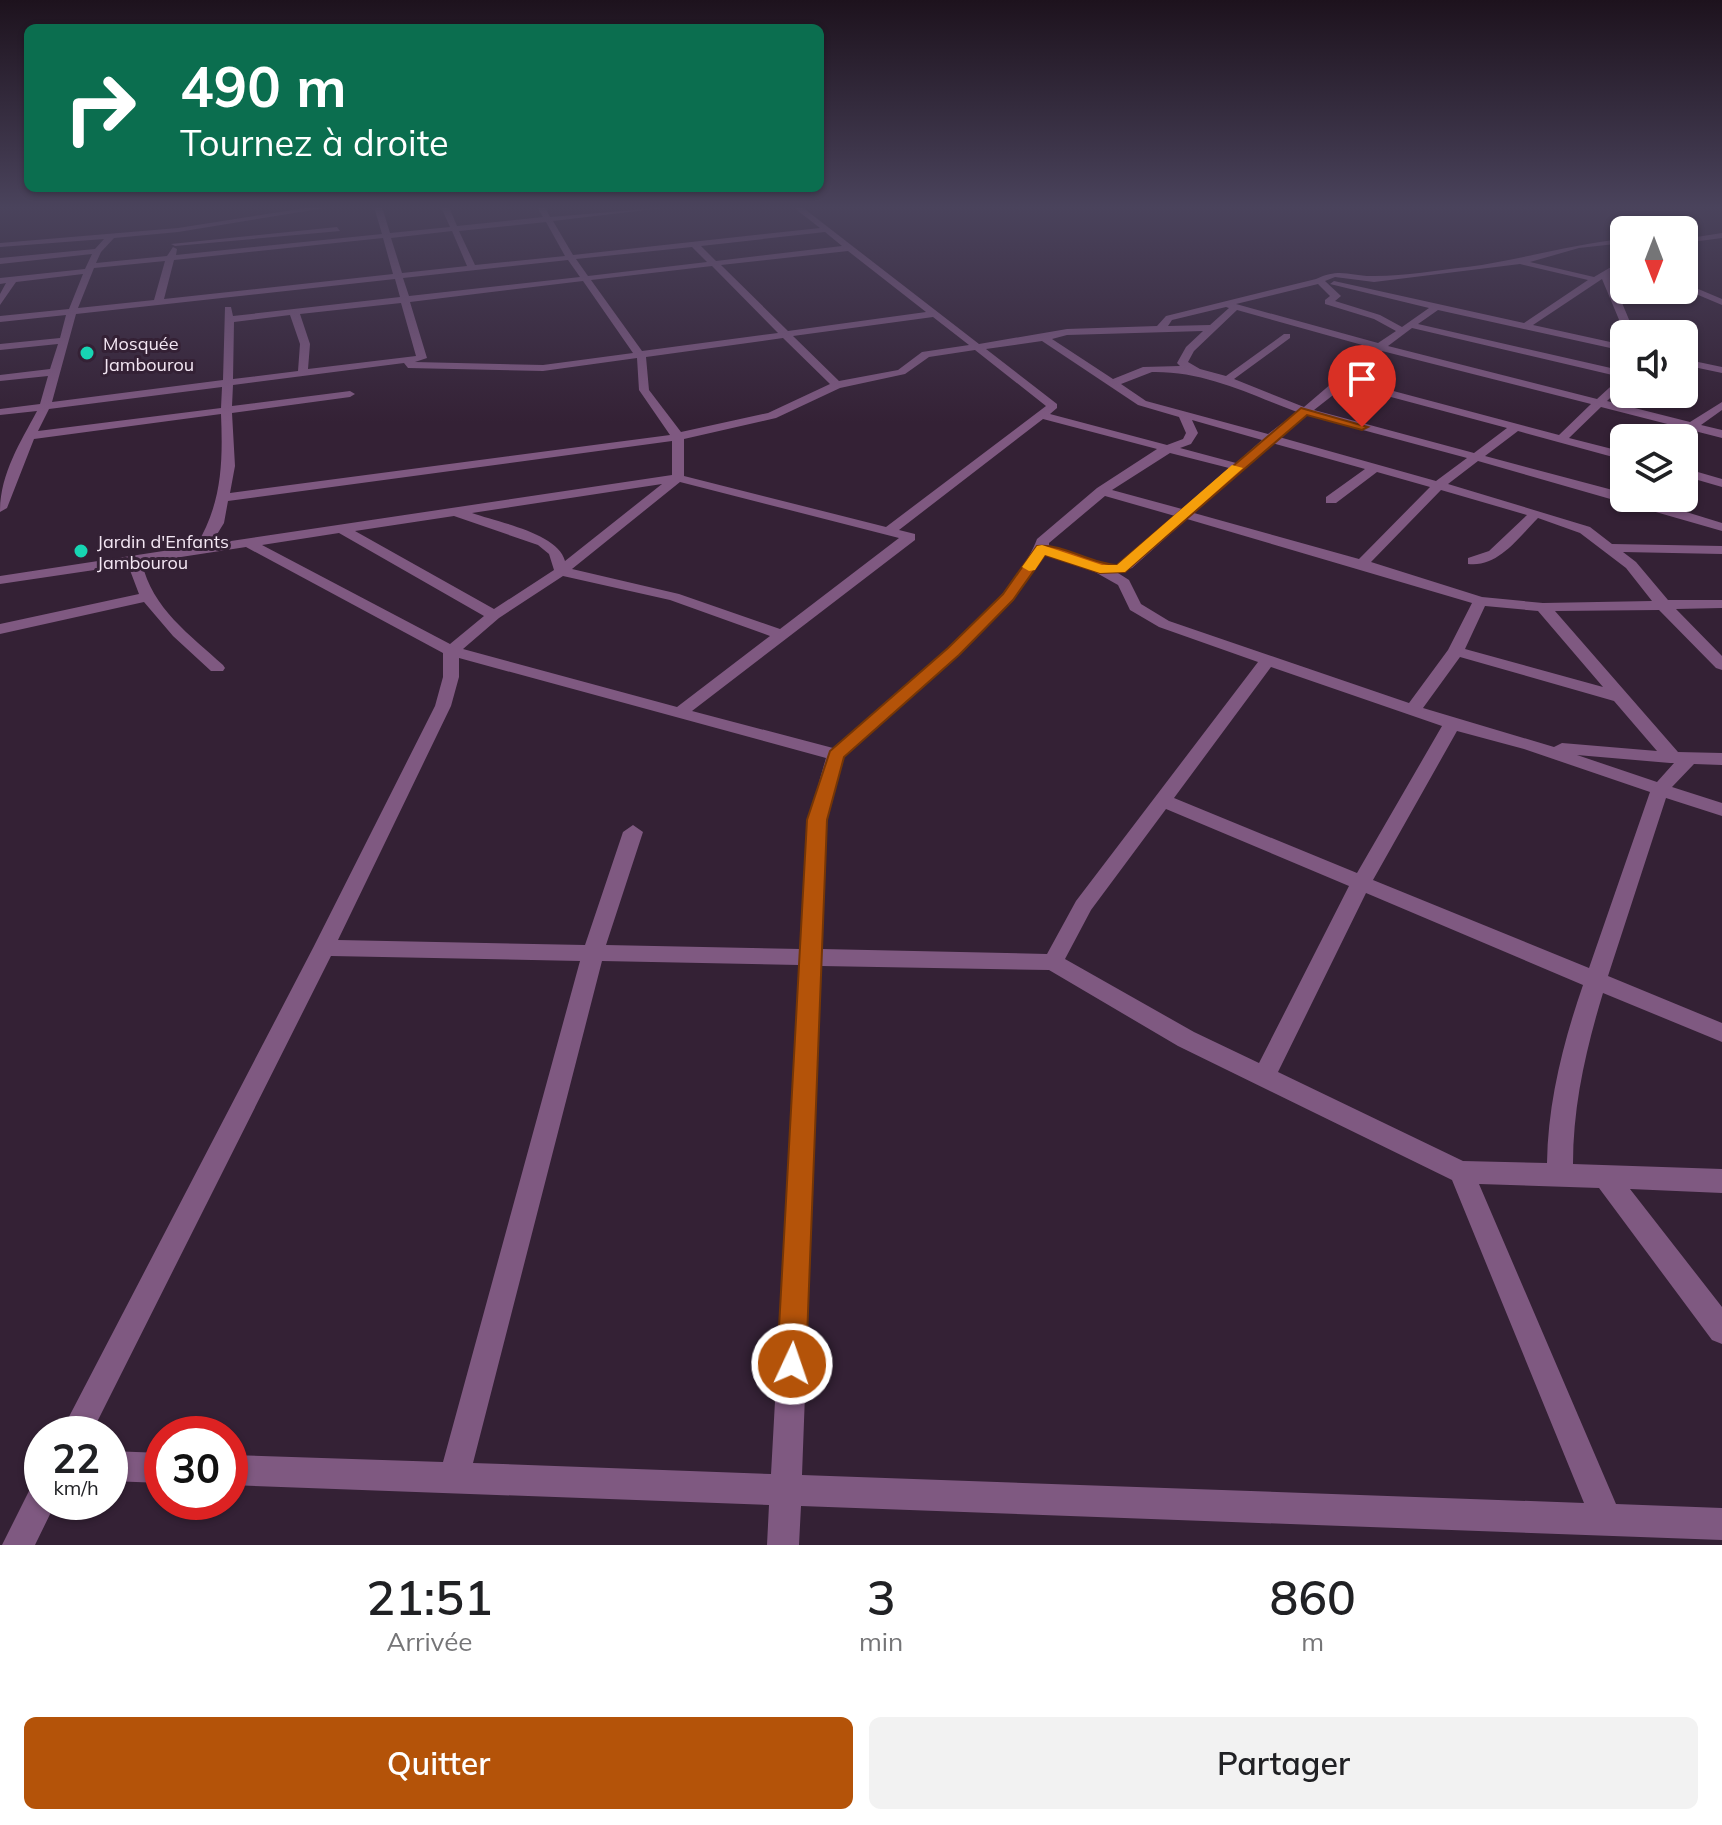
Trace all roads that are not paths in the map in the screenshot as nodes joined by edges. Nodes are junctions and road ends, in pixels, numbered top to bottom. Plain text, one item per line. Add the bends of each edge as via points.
1 (13, 279) joint
2 (86, 279) edge
3 (164, 279) edge
4 (370, 279) edge
5 (399, 279) edge
6 (577, 279) edge
7 (588, 279) edge
8 (729, 279) edge
9 (889, 279) edge
10 (1323, 279) edge
11 (1593, 279) edge
12 (0, 281) edge
13 (1319, 281) junction
14 (1698, 292) edge
15 (229, 295) junction
16 (405, 299) junction
17 (0, 302) edge
18 (158, 302) junction
19 (1722, 302) edge
20 (1231, 306) junction
21 (1436, 307) junction
22 (72, 312) junction
23 (294, 312) junction
24 (934, 314) junction
25 (0, 319) edge
26 (227, 320) junction
27 (1524, 327) junction
28 (1214, 328) junction
29 (1406, 328) junction
30 (1160, 329) junction
31 (786, 335) junction
32 (1287, 336) dead end
33 (1044, 338) junction
34 (65, 340) junction
35 (1610, 345) edge
36 (0, 347) edge
37 (976, 347) junction
38 (1380, 347) junction
39 (640, 355) junction
40 (377, 364) junction
41 (1698, 365) edge
42 (1722, 370) edge
43 (54, 372) junction
44 (303, 372) junction
45 (1197, 372) junction
46 (1610, 373) edge
47 (0, 378) edge
48 (1228, 379) junction
49 (1344, 381) junction
50 (227, 382) junction
51 (1114, 383) junction
52 (837, 385) junction
53 (1610, 392) edge
54 (350, 394) dead end
55 (1599, 404) junction
56 (1722, 405) edge
57 (45, 406) junction
58 (226, 410) junction
59 (1305, 411) junction
60 (0, 412) edge
61 (1183, 414) junction
62 (1041, 415) junction
63 (1684, 424) edge
64 (1696, 424) edge
65 (1516, 427) junction
66 (1698, 427) edge
67 (1722, 434) edge
68 (29, 436) junction
69 (678, 437) junction
70 (1272, 437) junction
71 (1561, 439) junction
72 (1167, 448) junction
73 (1610, 452) edge
74 (1477, 458) junction
75 (1238, 467) junction
76 (1376, 467) junction
77 (1698, 476) edge
78 (678, 478) junction
79 (1722, 483) edge
80 (1439, 485) junction
81 (1102, 491) junction
82 (1610, 494) edge
83 (224, 498) junction
84 (1331, 500) dead end
85 (0, 508) edge
86 (452, 511) junction
87 (1184, 512) junction
88 (1672, 512) edge
89 (1536, 513) junction
90 (1722, 527) edge
91 (340, 528) junction
92 (889, 531) junction
93 (247, 542) junction
94 (1610, 548) junction
95 (1042, 549) junction
96 (201, 550) junction
97 (1722, 550) edge
98 (134, 560) junction
99 (1473, 561) dead end
100 (1362, 564) junction
101 (1100, 569) junction
102 (561, 571) junction
103 (0, 580) edge
104 (148, 597) junction
105 (1480, 601) junction
106 (1722, 604) edge
107 (1543, 607) junction
108 (1665, 607) junction
109 (494, 615) junction
110 (0, 629) edge
111 (779, 634) junction
112 (451, 651) junction
113 (1456, 651) junction
114 (1271, 662) junction
115 (1722, 665) edge
116 (217, 668) dead end
117 (1624, 698) junction
118 (1413, 710) junction
119 (679, 713) junction
120 (1452, 724) junction
121 (1530, 745) junction
122 (836, 755) junction
123 (1681, 758) junction
124 (1722, 759) edge
125 (1661, 789) junction
126 (1161, 800) junction
127 (1722, 810) edge
128 (633, 832) dead end
129 (1362, 881) junction
130 (324, 948) junction
131 (593, 953) junction
132 (810, 957) junction
133 (1053, 962) junction
134 (1596, 980) junction
135 (1722, 1033) edge
136 (1265, 1075) junction
137 (1461, 1172) junction
138 (1560, 1176) junction
139 (1606, 1178) junction
140 (1722, 1181) edge
141 (1722, 1330) edge
142 (84, 1416) edge
143 (248, 1471) edge
144 (454, 1477) junction
145 (786, 1489) junction
146 (31, 1520) edge
147 (1607, 1520) junction
148 (1722, 1524) edge
149 (18, 1545) edge
150 (783, 1545) edge

1 - 12 street
1 - 17 street
2 - 22 street
3 - 18 street
4 - 15 street
5 - 16 street
6 - 16 street
7 - 39 street
8 - 31 street
9 - 24 street
10 - 13 street
11 - 27 street
13 - 20 street
13 - 21 street
13 - 29 street via 1336,296 1328,302
14 - 19 street
15 - 18 street
15 - 26 street
16 - 23 street
16 - 40 street via 422,358
18 - 22 street
20 - 28 street
20 - 30 street via 1169,318
20 - 38 street
21 - 27 street
21 - 29 street
22 - 25 street
22 - 34 street
23 - 26 street
23 - 44 street via 305,344
24 - 31 street
24 - 37 street
26 - 50 street
27 - 35 street
28 - 30 street
28 - 45 street via 1182,363
29 - 38 street
29 - 46 street
30 - 33 street via 1067,332
31 - 39 street
31 - 52 street
32 - 48 street
33 - 37 street
33 - 51 street
34 - 36 street
34 - 43 street
37 - 52 street via 926,354 901,372
37 - 62 street via 1053,406
38 - 49 street
38 - 55 street
39 - 40 street via 543,368
39 - 69 street via 644,390
40 - 44 street
41 - 42 street
43 - 47 street
43 - 57 street
44 - 50 street
45 - 48 street
45 - 51 street via 1143,370
48 - 59 street
49 - 59 street
49 - 65 street
50 - 57 street
50 - 58 street
51 - 61 street via 1142,403
52 - 69 street via 772,416
53 - 55 street
54 - 58 street
55 - 63 street
55 - 71 street
56 - 64 street
57 - 60 street
57 - 68 street
58 - 68 street
58 - 83 street via 229,466
59 - 70 street
59 - 74 street
61 - 70 street
61 - 72 street via 1192,433 1187,441
62 - 72 street
62 - 92 street
65 - 71 street
65 - 74 street
66 - 67 street
68 - 85 street
69 - 78 street
69 - 83 street
70 - 75 street
70 - 76 street
71 - 73 street
72 - 75 street
72 - 81 street
74 - 80 street
74 - 82 street
75 - 87 street
76 - 80 street
76 - 84 street
77 - 79 street
78 - 86 street
78 - 92 street
78 - 102 street
80 - 89 street
80 - 100 street
81 - 87 street
81 - 95 street via 1042,542
83 - 96 street
86 - 91 street
86 - 102 street via 543,542 556,552
87 - 100 street
87 - 101 street via 1127,565
88 - 90 street
89 - 94 street via 1585,530
89 - 99 street via 1494,554
91 - 93 street
91 - 109 street
92 - 111 street via 910,537
93 - 96 street
93 - 112 street
94 - 97 street
94 - 108 street
95 - 101 street
95 - 122 street via 1008,597 954,651
96 - 98 street
98 - 103 street
98 - 104 street via 136,578
100 - 105 street
101 - 114 street via 1129,588 1135,607 1164,624
102 - 109 street
102 - 111 street via 674,597
104 - 110 street
104 - 116 street
105 - 107 street
105 - 113 street
106 - 108 street
107 - 108 street
107 - 117 street
108 - 115 street
109 - 112 street
111 - 119 street
112 - 119 street
112 - 130 street via 443,706
113 - 117 street
113 - 118 street
114 - 118 street
114 - 126 street
117 - 123 street
118 - 120 street
119 - 122 street
120 - 121 street
120 - 129 street
121 - 123 street
121 - 125 street
122 - 132 street via 817,820
123 - 124 street
123 - 125 street
125 - 127 street
125 - 134 street
126 - 129 street
126 - 133 street via 1083,906
128 - 131 street
129 - 134 street
129 - 136 street
130 - 131 street
130 - 142 street
131 - 132 street
131 - 144 street
132 - 133 street
132 - 145 street
133 - 136 street via 1186,1039
134 - 135 street
134 - 138 street via 1562,1111
136 - 137 street
137 - 138 street
137 - 147 street
138 - 139 street
139 - 140 street
139 - 141 street
143 - 144 street
144 - 145 street
145 - 147 street
145 - 150 street
146 - 149 street
147 - 148 street

